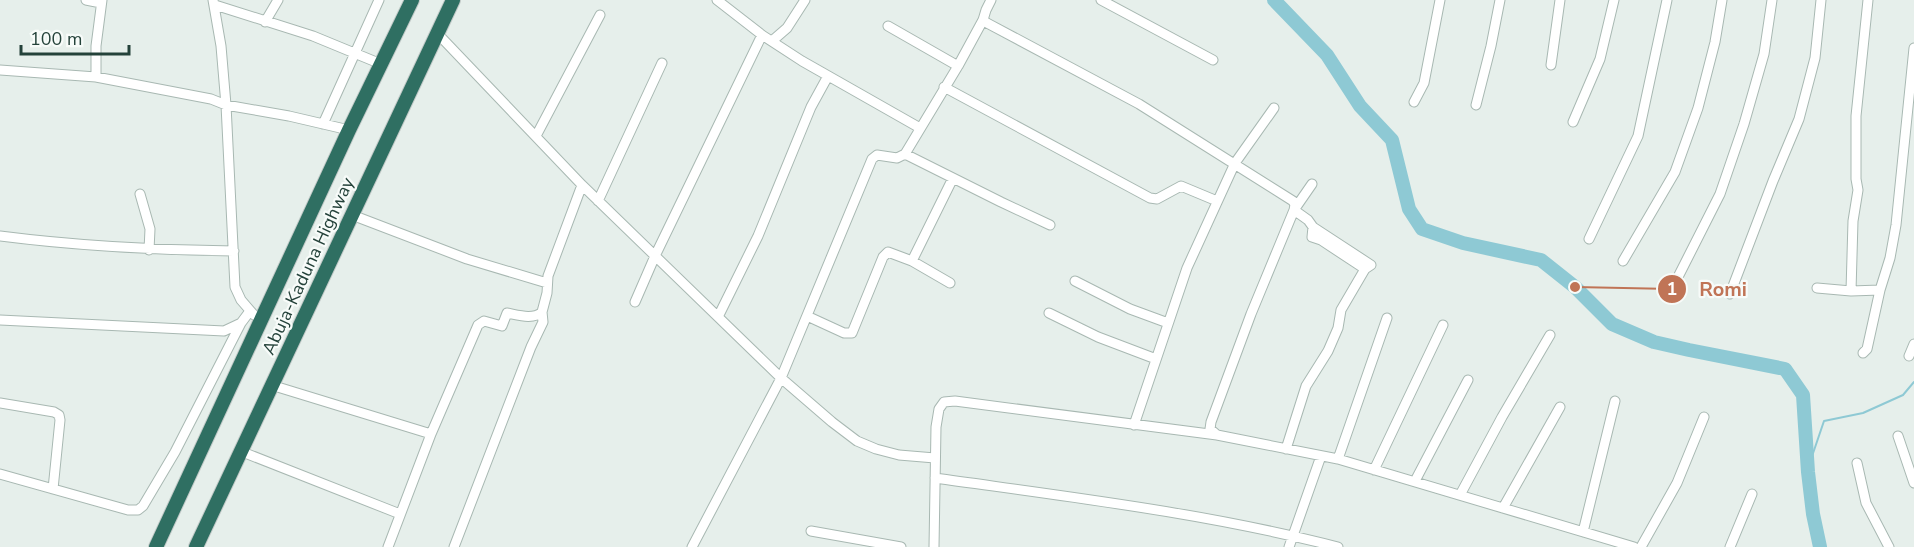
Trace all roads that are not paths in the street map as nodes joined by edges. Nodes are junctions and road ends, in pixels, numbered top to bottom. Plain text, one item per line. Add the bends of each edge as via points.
1 (86, 0) edge
2 (278, 0) edge
3 (379, 0) edge
4 (411, 0) edge
5 (453, 0) edge
6 (717, 0) edge
7 (805, 0) edge
8 (990, 0) edge
9 (1101, 0) edge
10 (1440, 0) edge
11 (1500, 0) edge
12 (1560, 0) edge
13 (1614, 0) edge
14 (1667, 0) edge
15 (1722, 0) edge
16 (1772, 0) edge
17 (1821, 0) edge
18 (1868, 0) edge
19 (101, 2) edge
20 (214, 3) edge
21 (600, 15) dead end
22 (265, 22) junction
23 (983, 23) junction
24 (888, 26) dead end
25 (438, 33) junction
26 (762, 35) junction
27 (772, 41) junction
28 (1914, 48) edge
29 (355, 53) junction
30 (1212, 60) dead end
31 (662, 63) dead end
32 (381, 64) junction
33 (1551, 65) dead end
34 (958, 66) junction
35 (0, 70) edge
36 (828, 76) junction
37 (96, 77) junction
38 (944, 87) junction
39 (1414, 102) dead end
40 (226, 105) junction
41 (1476, 105) dead end
42 (1274, 108) dead end
43 (1573, 122) dead end
44 (323, 124) junction
45 (920, 128) junction
46 (349, 130) junction
47 (536, 136) junction
48 (905, 154) junction
49 (1235, 163) junction
50 (953, 178) junction
51 (1312, 184) dead end
52 (582, 185) junction
53 (140, 194) dead end
54 (598, 201) junction
55 (1217, 201) junction
56 (1294, 210) junction
57 (352, 215) junction
58 (1050, 225) dead end
59 (0, 236) edge
60 (1589, 239) dead end
61 (149, 250) junction
62 (234, 251) junction
63 (655, 255) junction
64 (912, 261) junction
65 (1623, 261) dead end
66 (1679, 275) dead end
67 (1075, 281) dead end
68 (547, 283) junction
69 (950, 283) dead end
70 (1817, 288) dead end
71 (1880, 290) junction
72 (1851, 291) junction
73 (1730, 294) dead end
74 (634, 302) dead end
75 (542, 312) junction
76 (1049, 313) dead end
77 (255, 316) junction
78 (807, 316) junction
79 (718, 317) junction
80 (1387, 318) dead end
81 (0, 320) edge
82 (241, 323) junction
83 (1168, 323) junction
84 (1443, 325) dead end
85 (1550, 335) dead end
86 (1914, 344) edge
87 (1863, 352) dead end
88 (1909, 356) dead end
89 (1156, 359) junction
90 (781, 378) junction
91 (1468, 380) dead end
92 (271, 385) junction
93 (1615, 402) dead end
94 (0, 404) edge
95 (1560, 407) dead end
96 (1704, 417) dead end
97 (1134, 425) junction
98 (431, 434) junction
99 (1217, 435) junction
100 (1898, 436) dead end
101 (1286, 449) junction
102 (240, 451) junction
103 (1321, 456) junction
104 (935, 458) junction
105 (1338, 459) junction
106 (1857, 463) dead end
107 (1374, 470) junction
108 (0, 474) edge
109 (935, 478) junction
110 (1415, 481) junction
111 (1914, 483) edge
112 (53, 489) junction
113 (1752, 494) dead end
114 (1460, 495) junction
115 (1503, 508) junction
116 (400, 514) junction
117 (811, 531) dead end
118 (1583, 532) junction
119 (1293, 536) junction
120 (1613, 544) edge
121 (156, 547) edge
122 (196, 547) edge
123 (388, 547) edge
124 (454, 547) edge
125 (692, 547) edge
126 (901, 547) edge
127 (934, 547) edge
128 (1289, 547) edge
129 (1338, 547) edge
130 (1635, 547) edge
131 (1641, 547) edge
132 (1730, 547) edge
133 (1889, 547) edge

1 - 19 street
2 - 22 street
3 - 29 street
4 - 32 highway, Abuja-Kaduna Highway
5 - 25 highway, Abuja-Kaduna Highway
6 - 26 street
7 - 27 street via 787,28
8 - 23 street
9 - 30 street
10 - 39 street via 1424,82
11 - 41 street
12 - 33 street
13 - 43 street via 1600,59
14 - 60 street via 1638,136
15 - 65 street via 1698,108 1675,172
16 - 66 street via 1764,54 1744,124 1720,194
17 - 73 street via 1815,57 1799,119
18 - 72 street via 1856,116 1858,190
19 - 37 street
20 - 22 street
20 - 40 street
21 - 47 street
22 - 29 street
23 - 34 street
23 - 49 street via 1139,104
24 - 34 street
25 - 47 street
25 - 57 highway, Abuja-Kaduna Highway
26 - 27 street
26 - 63 street
27 - 36 street
28 - 71 street via 1896,225
29 - 32 street
29 - 44 street
31 - 54 street
32 - 46 highway, Abuja-Kaduna Highway
34 - 38 street
35 - 37 street
36 - 45 street
36 - 79 street
37 - 40 street
38 - 45 street
38 - 55 street via 1150,198 1157,199 1181,186
40 - 44 street
40 - 62 street
42 - 49 street
44 - 46 street
45 - 48 street
46 - 77 highway, Abuja-Kaduna Highway
47 - 52 street
48 - 50 street
48 - 78 street via 897,158 877,155 872,159
49 - 55 street
49 - 56 street via 1293,201
50 - 58 street
50 - 64 street
51 - 56 street
52 - 54 street
52 - 68 street
53 - 61 street via 150,229
54 - 63 street
55 - 83 street
56 - 99 street via 1211,422 1210,429
56 - 101 street via 1313,227 1312,237 1365,269 1341,310 1328,351 1306,386
57 - 68 street via 467,259
57 - 92 highway, Abuja-Kaduna Highway
59 - 61 street
61 - 62 street
62 - 77 street via 235,287
63 - 74 street
63 - 79 street
64 - 69 street
64 - 78 street via 885,254 852,333
67 - 83 street
68 - 75 street
70 - 72 street
71 - 72 street
71 - 87 street via 1867,349
75 - 98 street via 538,316 507,314 502,326 484,321 478,325
75 - 124 street via 542,328 531,347
76 - 89 street
77 - 82 street
77 - 121 highway, Abuja-Kaduna Highway
78 - 90 street
79 - 90 street
80 - 105 street
81 - 82 street via 224,331
82 - 112 street via 143,506 128,510
83 - 89 street
84 - 107 street
85 - 114 street
86 - 88 street
89 - 97 street
90 - 104 street via 857,441 899,455
90 - 125 street
91 - 110 street
92 - 98 street
92 - 102 highway, Abuja-Kaduna Highway
93 - 118 street
94 - 112 street via 59,415
95 - 115 street
96 - 131 street via 1677,483
97 - 99 street
97 - 104 street via 944,402 936,427
98 - 116 street
99 - 101 street
100 - 111 street
101 - 103 street
102 - 116 street
102 - 122 highway, Abuja-Kaduna Highway
103 - 105 street
103 - 119 street
104 - 109 street
105 - 107 street
106 - 133 street via 1866,503
107 - 110 street
108 - 112 street
109 - 119 street via 1130,506
109 - 127 street
110 - 114 street
113 - 132 street
114 - 115 street
115 - 118 street
116 - 123 street
117 - 126 street
118 - 120 street
119 - 128 street
119 - 129 street
120 - 130 street

